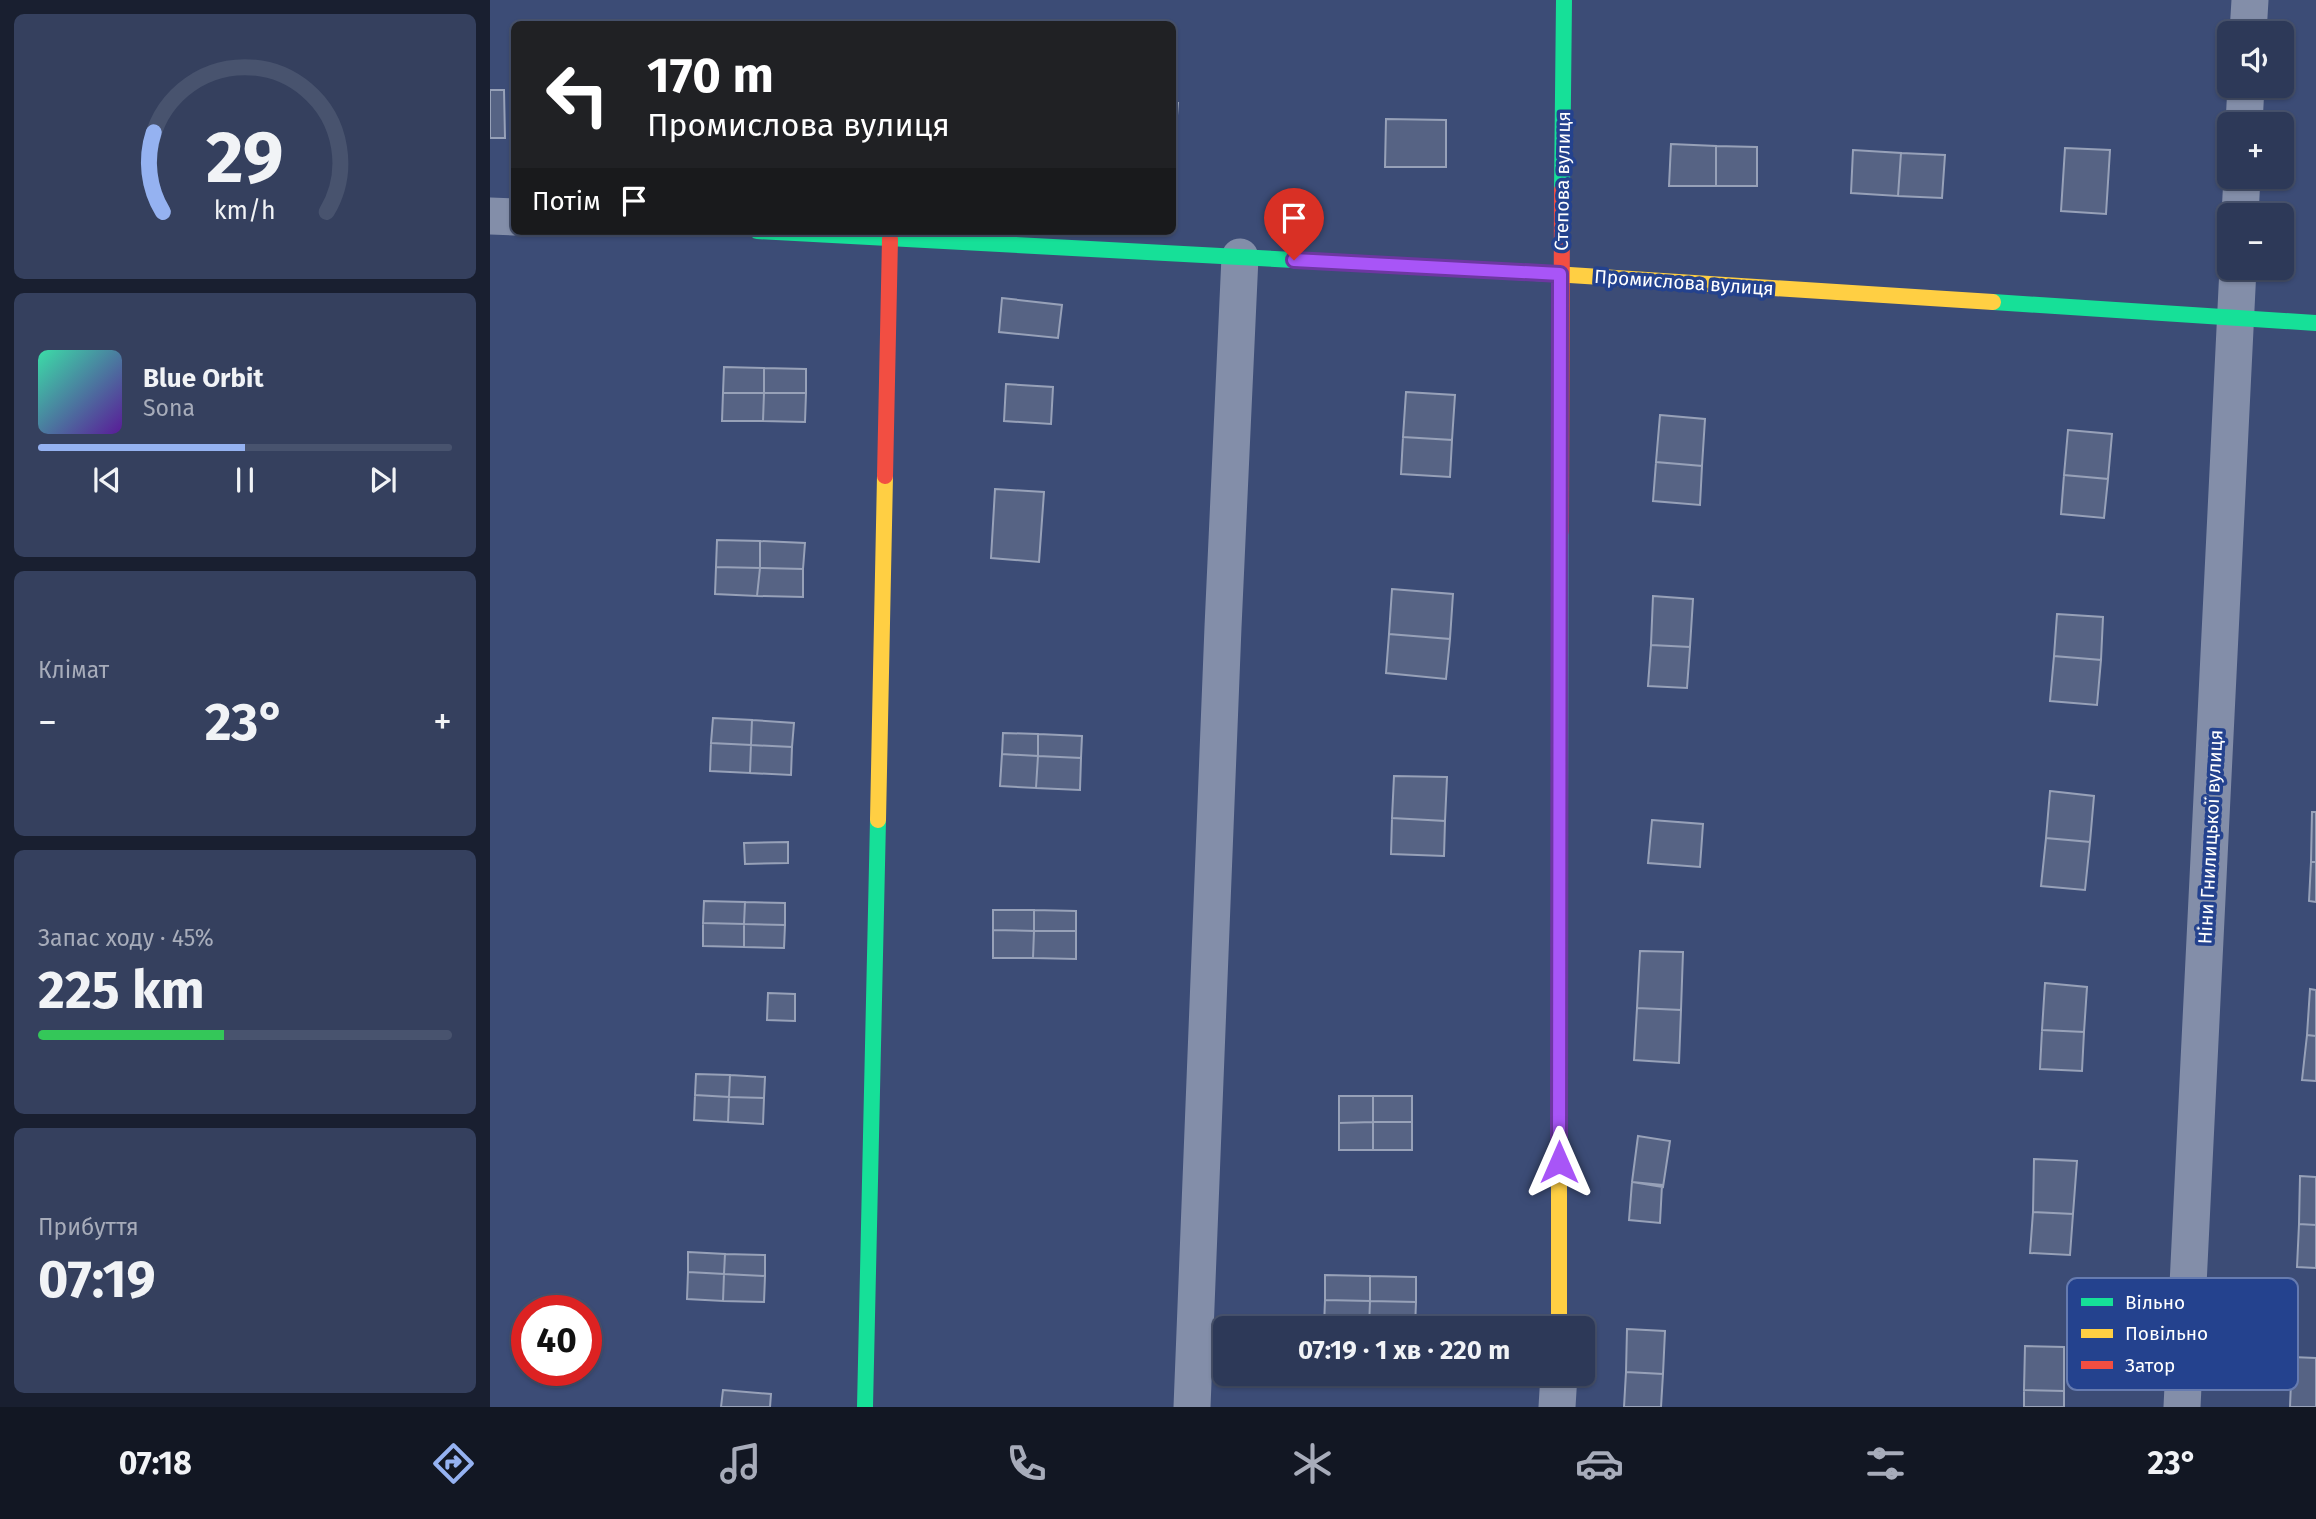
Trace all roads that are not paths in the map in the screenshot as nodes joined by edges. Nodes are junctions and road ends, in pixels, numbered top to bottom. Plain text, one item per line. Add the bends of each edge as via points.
1 (1564, 0) edge
2 (2250, 0) edge
3 (2249, 21) edge
4 (490, 216) edge
5 (511, 217) edge
6 (824, 235) edge
7 (890, 239) junction
8 (1240, 257) junction
9 (1560, 274) junction
10 (2238, 280) edge
11 (2236, 317) junction
12 (2316, 323) edge
13 (2188, 1278) edge
14 (1559, 1316) edge
15 (1558, 1386) edge
16 (865, 1407) edge
17 (1192, 1407) edge
18 (1557, 1407) edge

1 - 9 street, Степова вулиця
2 - 3 street
4 - 5 street
6 - 7 street, Промислова вулиця
7 - 8 street, Промислова вулиця
7 - 16 street
8 - 9 street, Промислова вулиця
8 - 17 street
9 - 11 street, Промислова вулиця
9 - 14 street, Степова вулиця
10 - 11 street, Ніни Гнилицької вулиця
11 - 12 street, Промислова вулиця
11 - 13 street, Ніни Гнилицької вулиця
15 - 18 street

